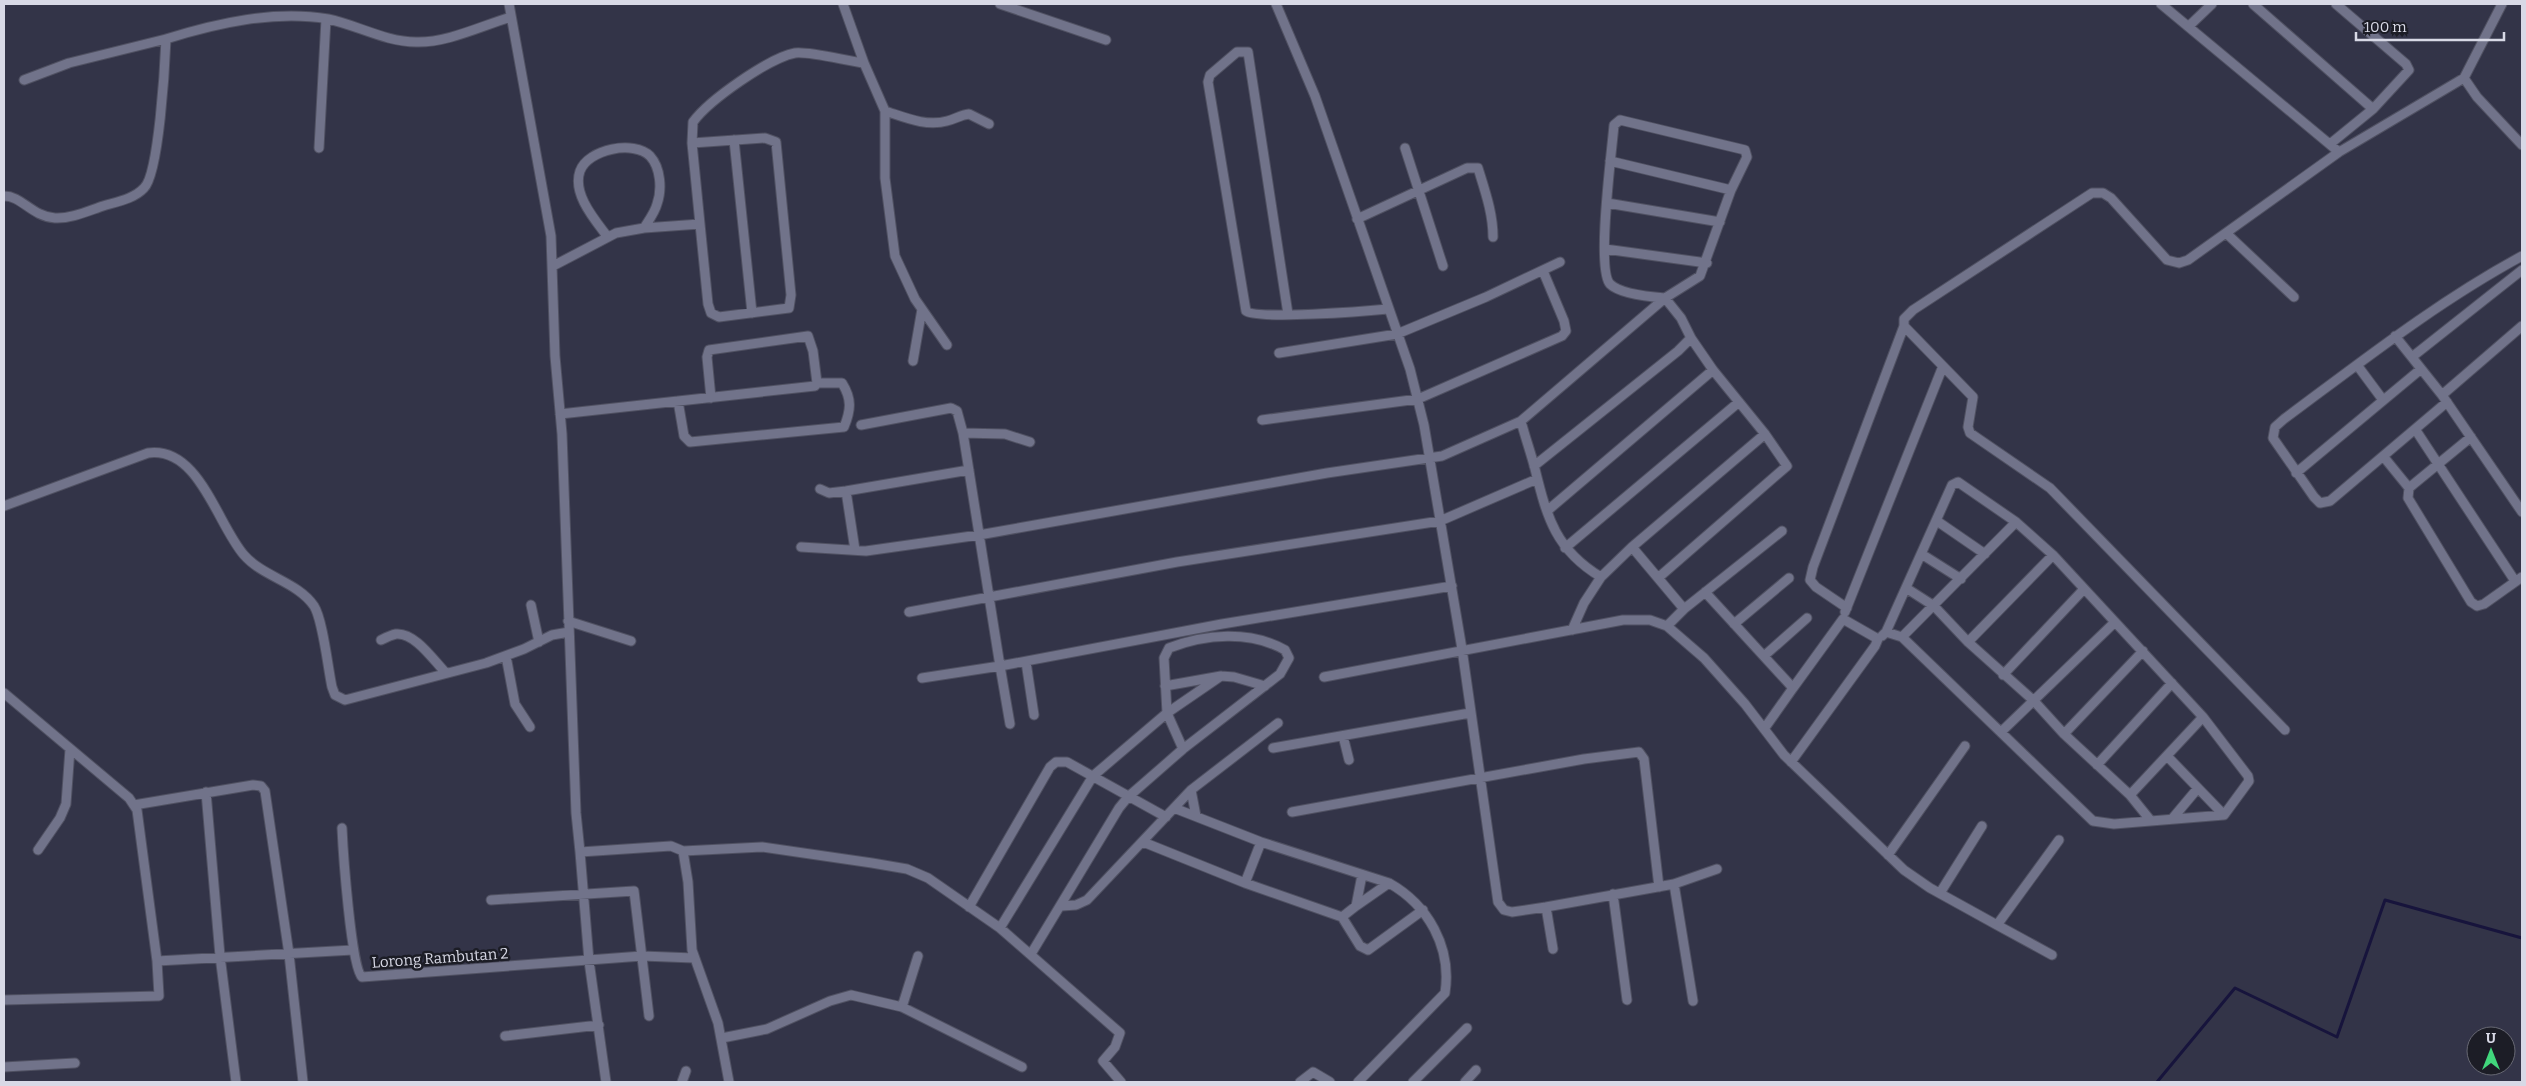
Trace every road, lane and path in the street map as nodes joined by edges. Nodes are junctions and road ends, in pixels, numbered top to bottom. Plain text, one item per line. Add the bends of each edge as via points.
1 (509, 4) edge
2 (1000, 4) edge
3 (1276, 4) edge
4 (2161, 4) edge
5 (2212, 4) edge
6 (2253, 4) edge
7 (2336, 4) edge
8 (2502, 4) edge
9 (844, 5) edge
10 (511, 16) junction
11 (326, 19) junction
12 (2189, 26) junction
13 (166, 38) junction
14 (1106, 40) dead end
15 (864, 63) junction
16 (2464, 78) junction
17 (24, 80) dead end
18 (2373, 109) junction
19 (885, 111) junction
20 (989, 124) dead end
21 (734, 140) junction
22 (692, 143) junction
23 (2330, 144) junction
24 (2522, 145) edge
25 (319, 148) dead end
26 (1405, 148) dead end
27 (2339, 152) junction
28 (1610, 161) junction
29 (1731, 190) junction
30 (1418, 192) junction
31 (4, 196) edge
32 (1606, 203) junction
33 (1358, 219) junction
34 (1720, 222) junction
35 (700, 224) junction
36 (644, 228) junction
37 (2226, 233) junction
38 (607, 236) junction
39 (1493, 237) dead end
40 (1605, 249) junction
41 (2522, 256) edge
42 (1560, 262) dead end
43 (1707, 263) junction
44 (553, 266) junction
45 (1443, 266) dead end
46 (2522, 270) edge
47 (1543, 271) junction
48 (2294, 297) dead end
49 (1665, 298) junction
50 (922, 309) junction
51 (1388, 310) junction
52 (752, 313) junction
53 (1288, 314) junction
54 (1904, 326) junction
55 (2522, 326) edge
56 (1397, 334) junction
57 (2395, 336) junction
58 (1691, 338) junction
59 (947, 345) dead end
60 (1278, 353) dead end
61 (2412, 358) junction
62 (913, 361) dead end
63 (2357, 365) junction
64 (1943, 366) junction
65 (1713, 370) junction
66 (2421, 370) junction
67 (817, 383) junction
68 (711, 398) junction
69 (2445, 398) junction
70 (1418, 399) junction
71 (2383, 400) junction
72 (678, 401) junction
73 (1739, 402) junction
74 (560, 414) junction
75 (1262, 420) dead end
76 (1521, 420) junction
77 (861, 425) dead end
78 (2415, 429) junction
79 (963, 433) junction
80 (1765, 434) junction
81 (2471, 437) junction
82 (1030, 442) dead end
83 (2383, 456) junction
84 (1431, 458) junction
85 (2438, 462) junction
86 (1534, 466) junction
87 (969, 470) junction
88 (2296, 473) junction
89 (1537, 479) junction
90 (2409, 488) junction
91 (820, 489) dead end
92 (846, 491) junction
93 (4, 506) edge
94 (1547, 511) junction
95 (2522, 512) edge
96 (1440, 521) junction
97 (1937, 522) junction
98 (2016, 522) junction
99 (1782, 531) dead end
100 (979, 535) junction
101 (801, 547) dead end
102 (1632, 547) junction
103 (1565, 548) junction
104 (855, 550) junction
105 (1985, 554) junction
106 (1923, 555) junction
107 (2053, 555) junction
108 (1602, 577) junction
109 (1658, 578) junction
110 (1789, 578) dead end
111 (1961, 579) junction
112 (2519, 579) edge
113 (1452, 586) junction
114 (1906, 588) junction
115 (2084, 589) junction
116 (1705, 592) junction
117 (989, 596) junction
118 (531, 605) dead end
119 (1934, 606) junction
120 (1847, 608) junction
121 (1684, 609) junction
122 (909, 612) dead end
123 (1807, 618) dead end
124 (1842, 619) junction
125 (568, 621) junction
126 (2116, 622) junction
127 (1734, 624) junction
128 (1667, 626) junction
129 (1572, 630) junction
130 (569, 632) junction
131 (1886, 632) junction
132 (1902, 637) junction
133 (1878, 639) junction
134 (381, 640) dead end
135 (631, 641) dead end
136 (540, 642) junction
137 (1968, 642) junction
138 (1462, 649) junction
139 (2143, 651) junction
140 (506, 656) junction
141 (1764, 656) junction
142 (1026, 662) junction
143 (1000, 666) junction
144 (446, 673) junction
145 (2003, 675) junction
146 (1221, 676) junction
147 (1324, 677) dead end
148 (922, 678) dead end
149 (2172, 683) junction
150 (1165, 686) junction
151 (1265, 686) junction
152 (1793, 688) junction
153 (4, 693) edge
154 (2034, 701) junction
155 (1166, 713) junction
156 (1470, 713) junction
157 (1034, 715) dead end
158 (2203, 717) junction
159 (1278, 723) dead end
160 (1010, 724) dead end
161 (530, 727) dead end
162 (1764, 729) junction
163 (2285, 730) dead end
164 (2001, 732) junction
165 (2064, 734) junction
166 (1343, 736) junction
167 (1965, 746) dead end
168 (1273, 748) dead end
169 (70, 749) junction
170 (1183, 749) junction
171 (2167, 756) junction
172 (1350, 760) dead end
173 (1791, 762) junction
174 (2097, 765) junction
175 (1093, 776) junction
176 (1479, 778) junction
177 (2198, 788) junction
178 (1191, 790) junction
179 (206, 792) junction
180 (2130, 795) junction
181 (1128, 797) junction
182 (134, 805) junction
183 (1174, 808) junction
184 (1292, 812) dead end
185 (2224, 815) junction
186 (1196, 816) junction
187 (1166, 817) junction
188 (2172, 819) junction
189 (2151, 821) junction
190 (1982, 826) dead end
191 (342, 828) dead end
192 (2059, 840) dead end
193 (1143, 842) junction
194 (1261, 842) junction
195 (38, 850) dead end
196 (683, 851) junction
197 (580, 852) junction
198 (1888, 855) junction
199 (1717, 869) dead end
200 (1362, 875) junction
201 (1245, 883) junction
202 (1389, 884) junction
203 (1674, 884) junction
204 (1659, 886) junction
205 (1940, 893) junction
206 (582, 894) junction
207 (1613, 894) junction
208 (491, 900) dead end
209 (1062, 906) junction
210 (1356, 906) junction
211 (969, 907) junction
212 (1546, 907) junction
213 (1423, 910) junction
214 (1342, 918) junction
215 (1998, 925) junction
216 (1000, 928) junction
217 (1553, 949) dead end
218 (353, 950) junction
219 (289, 954) junction
220 (1031, 954) junction
221 (220, 956) junction
222 (642, 956) junction
223 (918, 956) dead end
224 (2052, 956) dead end
225 (694, 958) junction
226 (157, 961) junction
227 (590, 961) junction
228 (4, 1000) edge
229 (1628, 1000) dead end
230 (1693, 1000) dead end
231 (902, 1007) junction
232 (649, 1016) dead end
233 (599, 1025) junction
234 (1468, 1028) dead end
235 (505, 1036) dead end
236 (722, 1038) junction
237 (75, 1063) dead end
238 (4, 1067) edge
239 (1022, 1068) dead end
240 (1476, 1070) dead end
241 (686, 1071) dead end
242 (236, 1082) edge
243 (303, 1082) edge
244 (606, 1082) edge
245 (682, 1082) edge
246 (729, 1082) edge
247 (1121, 1082) edge
248 (1300, 1082) edge
249 (1330, 1082) edge
250 (1358, 1082) edge
251 (1413, 1082) edge
252 (1465, 1082) edge

1 - 10 street
2 - 14 street
3 - 33 street via 1315,96
4 - 12 street
5 - 12 street
6 - 18 street
7 - 18 street via 2409,70
8 - 16 street
9 - 15 street
10 - 11 street via 438,40 414,42
10 - 44 street via 548,210
11 - 13 street via 274,17 207,27
11 - 25 street
12 - 23 street
13 - 17 street via 69,63
13 - 31 street via 154,163 145,188 87,212 58,218 31,211 15,197
15 - 19 street
15 - 22 street via 796,53 770,63 737,84 698,116 693,122
16 - 24 street via 2477,97
16 - 27 street
18 - 23 street
19 - 20 street via 932,123 970,114
19 - 50 street via 885,178 895,256
21 - 22 street
21 - 52 street
21 - 52 street via 771,139 777,146 792,300 789,308 784,310
22 - 35 street
23 - 27 street
26 - 30 street
27 - 37 street
28 - 29 street
28 - 29 street via 1614,125 1620,120 1684,134 1745,150 1747,157
28 - 32 street
29 - 34 street
30 - 33 street
30 - 39 street via 1467,168 1478,168 1493,222
30 - 45 street
32 - 34 street
32 - 40 street
33 - 51 street
34 - 43 street
35 - 36 street
35 - 52 street via 711,313 719,317
36 - 38 street
36 - 38 street via 657,204 658,171 650,156 640,150 618,148 587,160 580,172 583,199
37 - 48 street
37 - 54 street via 2188,260 2179,263 2167,260 2111,198 2102,193 2092,193 1913,310 1906,315
38 - 44 street
40 - 43 street
40 - 49 street via 1607,278 1611,285 1641,296
41 - 57 street via 2487,275
42 - 47 street
43 - 49 street via 1695,282
44 - 74 street
46 - 61 street
47 - 56 street
47 - 70 street via 1564,321 1566,331 1562,336
49 - 58 street via 1681,318
49 - 76 street
50 - 59 street
50 - 62 street
51 - 53 street
51 - 56 street
53 - 53 street via 1248,52 1241,50 1210,75 1208,82 1244,308 1253,314
54 - 64 street
54 - 120 street via 1810,580
55 - 69 street
56 - 60 street
56 - 70 street
57 - 61 street
57 - 63 street
58 - 65 street
58 - 86 street
61 - 66 street
63 - 71 street
63 - 88 street via 2275,427 2273,438
64 - 120 street
64 - 163 street via 1973,397 1970,432 2050,488
65 - 73 street
65 - 94 street
66 - 69 street
66 - 71 street
67 - 68 street via 810,388
67 - 68 street via 808,336 713,349 709,350 707,357
67 - 72 street via 842,383 848,393 849,415 844,427 690,442 684,436
68 - 72 street
69 - 78 street
69 - 81 street
70 - 75 street
70 - 84 street
71 - 88 street
72 - 74 street
73 - 80 street
73 - 103 street
74 - 125 street
76 - 84 street
76 - 86 street
77 - 79 street via 951,408 957,411
78 - 83 street
78 - 85 street
79 - 82 street via 1005,434
79 - 87 street
80 - 102 street
80 - 109 street via 1787,467
81 - 85 street
81 - 95 street
83 - 88 street via 2330,501 2320,503
83 - 90 street
84 - 96 street
84 - 100 street via 1327,473
85 - 90 street
85 - 112 street
86 - 89 street
87 - 92 street
87 - 100 street
89 - 94 street
89 - 96 street
90 - 112 street via 2408,498 2471,602 2477,606 2484,604
91 - 92 street via 829,493
92 - 104 street
93 - 144 street via 148,453 166,454 196,476 244,555 260,570 307,596 316,608 332,687 338,697 345,700
94 - 103 street
96 - 113 street
96 - 117 street via 1177,562
97 - 98 street via 1952,484 1958,482
97 - 105 street
97 - 106 street
98 - 105 street
98 - 107 street
99 - 116 street
100 - 104 street
100 - 117 street
101 - 104 street
102 - 108 street
102 - 109 street
103 - 108 street via 1586,568
105 - 111 street
106 - 111 street
106 - 114 street
107 - 115 street
107 - 137 street
108 - 129 street via 1584,603
109 - 121 street
110 - 127 street
111 - 119 street
113 - 138 street
113 - 142 street via 1222,624
114 - 119 street
114 - 131 street
115 - 126 street
115 - 145 street
116 - 121 street
116 - 127 street
117 - 122 street
117 - 143 street
118 - 136 street
119 - 132 street
119 - 137 street
120 - 124 street
121 - 128 street
123 - 141 street
124 - 133 street
124 - 152 street
125 - 130 street
125 - 135 street
126 - 139 street
126 - 154 street
127 - 141 street
128 - 129 street via 1650,620 1631,619
128 - 162 street via 1704,658
129 - 138 street
130 - 136 street via 552,635
130 - 197 street
131 - 132 street
131 - 133 street
132 - 164 street
133 - 173 street
134 - 144 street via 397,634 407,636
136 - 140 street
137 - 145 street
138 - 147 street
138 - 156 street
139 - 149 street
139 - 165 street
140 - 144 street
140 - 161 street via 515,704
141 - 152 street
142 - 143 street
142 - 157 street
143 - 148 street
143 - 160 street
145 - 154 street
146 - 150 street
146 - 151 street
146 - 155 street
149 - 158 street
149 - 174 street
150 - 151 street via 1164,658 1169,648 1222,635 1263,642 1285,650 1289,658 1287,664
150 - 155 street
151 - 170 street
152 - 162 street
153 - 169 street
154 - 164 street
154 - 165 street
155 - 170 street
155 - 175 street
156 - 166 street
156 - 176 street
158 - 171 street
158 - 185 street via 2249,778
159 - 178 street
162 - 173 street
164 - 189 street via 2093,821 2114,824
165 - 174 street
166 - 168 street
166 - 172 street
167 - 198 street
169 - 182 street
169 - 195 street via 66,804
170 - 181 street
171 - 177 street
171 - 180 street
173 - 198 street
174 - 180 street
175 - 181 street
175 - 211 street via 1067,762 1056,762 1050,767
175 - 216 street
176 - 184 street
176 - 204 street via 1639,752 1644,759
176 - 212 street via 1500,905 1512,912
177 - 185 street
177 - 188 street
178 - 183 street
178 - 186 street
179 - 182 street
179 - 219 street via 253,785 261,786 265,791
179 - 221 street
180 - 189 street
181 - 187 street
181 - 209 street
182 - 226 street via 139,817
183 - 186 street
183 - 187 street
185 - 188 street
186 - 194 street
187 - 193 street
188 - 189 street
190 - 205 street
191 - 218 street, Lorong Rambutan 2
192 - 215 street
193 - 201 street
193 - 209 street via 1087,900
194 - 200 street
194 - 201 street
196 - 197 street via 671,846
196 - 211 street via 762,847 906,870 928,878
196 - 225 street
197 - 206 street
198 - 205 street via 1904,870
199 - 203 street
200 - 202 street
200 - 210 street
201 - 214 street
202 - 210 street
202 - 213 street
203 - 204 street
203 - 230 street
204 - 207 street
205 - 215 street
206 - 208 street
206 - 222 street via 634,891
206 - 227 street
207 - 212 street
207 - 229 street
209 - 220 street
210 - 214 street
211 - 216 street
212 - 217 street
213 - 214 street via 1368,950 1360,946
213 - 250 street via 1433,924 1442,947 1445,992
215 - 224 street
216 - 220 street
218 - 219 street
218 - 227 street, Lorong Rambutan 2 via 358,974 364,978
219 - 221 street
219 - 243 street
220 - 247 street via 1120,1033 1115,1047 1103,1061
221 - 226 street
221 - 242 street
222 - 225 street, Lorong Rambutan 2
222 - 227 street, Lorong Rambutan 2
222 - 232 street
223 - 231 street
225 - 236 street
226 - 228 street via 159,996
227 - 233 street
231 - 236 street via 847,995 767,1029
231 - 239 street
233 - 235 street
233 - 244 street
234 - 251 street
236 - 246 street
237 - 238 street
240 - 252 street
241 - 245 street
248 - 249 street via 1312,1072

